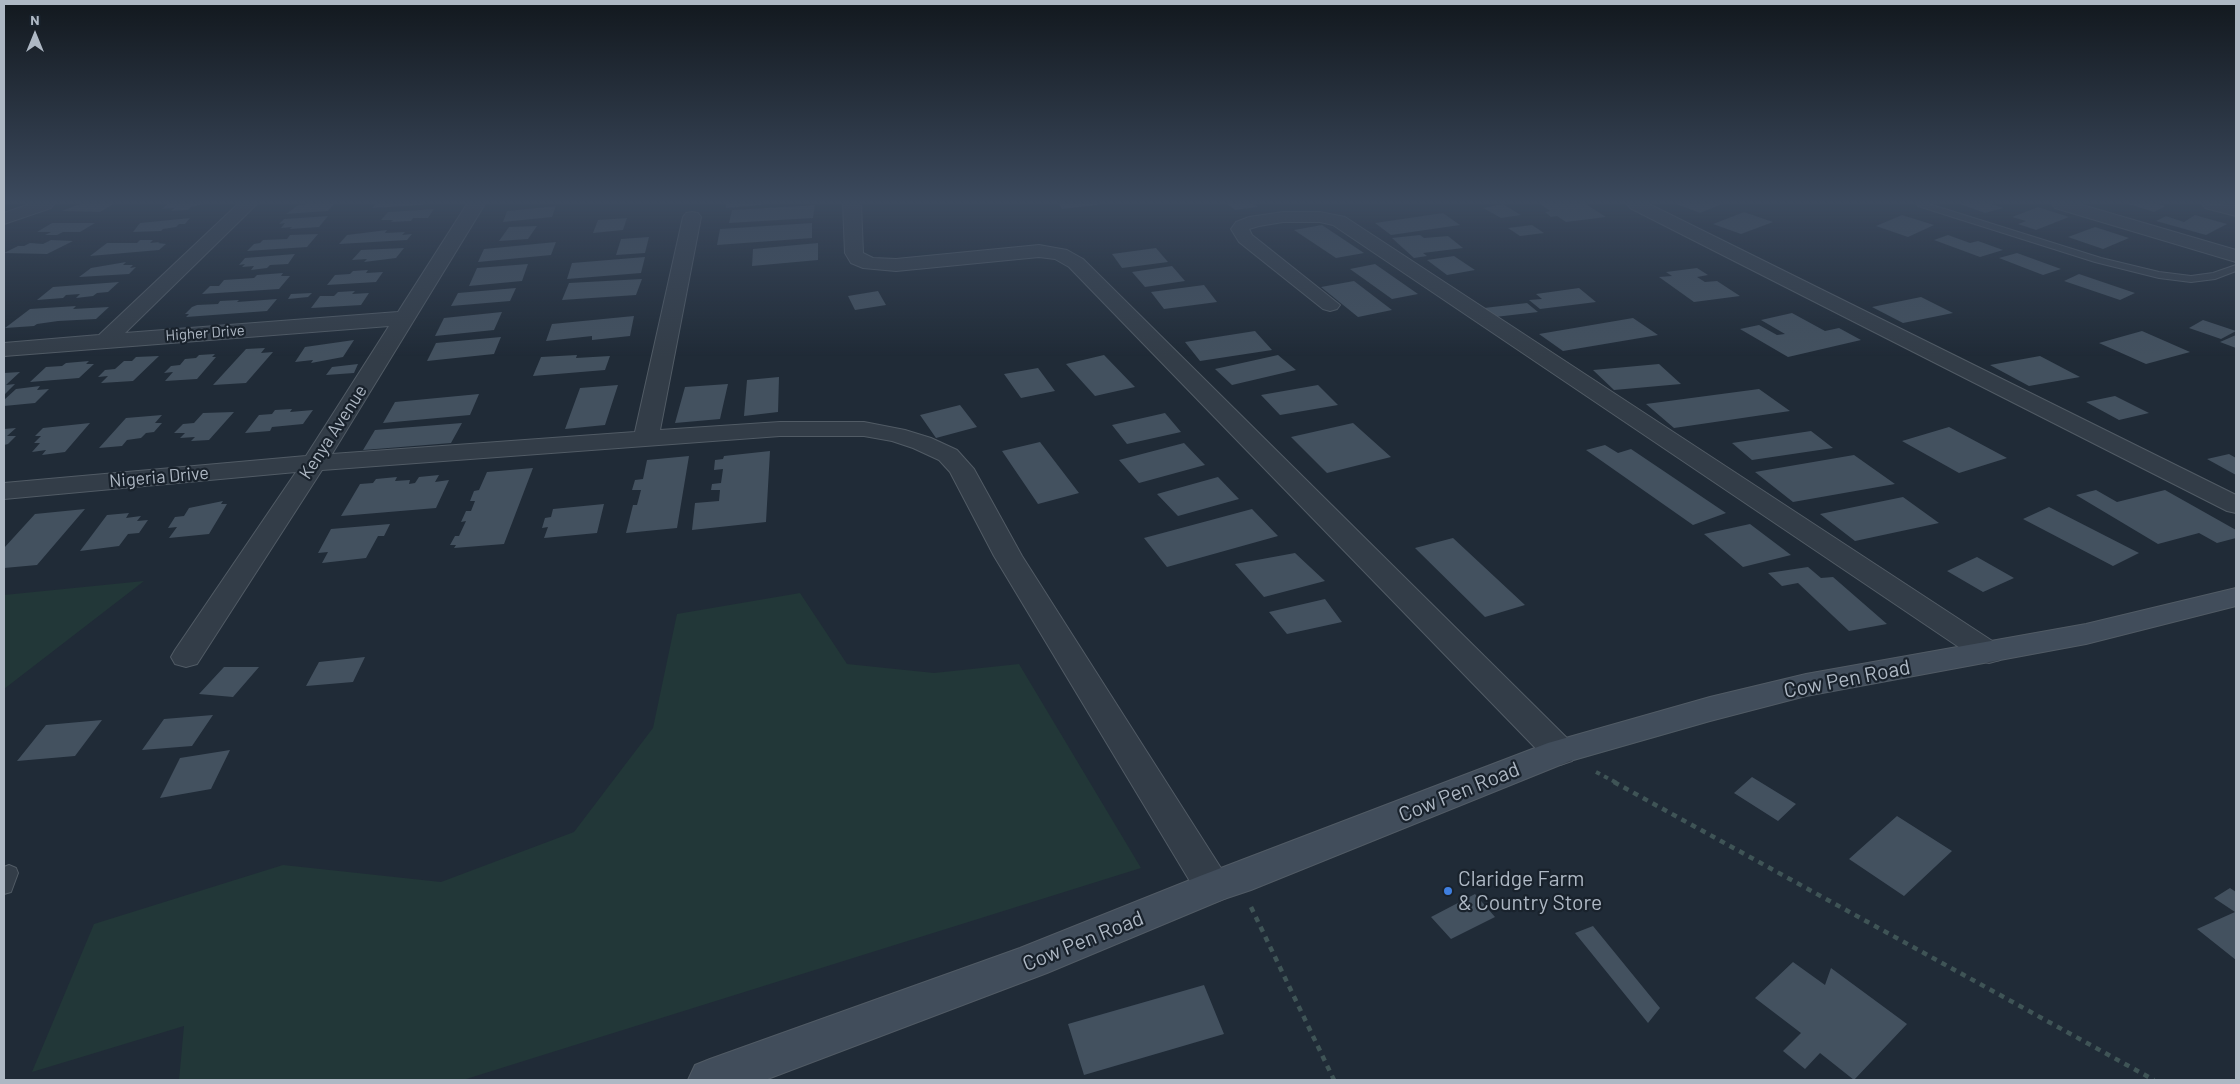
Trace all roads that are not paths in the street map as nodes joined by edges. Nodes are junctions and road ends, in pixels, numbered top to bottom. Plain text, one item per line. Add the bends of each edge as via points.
1 (195, 255) edge
2 (445, 255) edge
3 (684, 255) edge
4 (855, 255) edge
5 (1002, 255) edge
6 (1061, 255) edge
7 (1266, 255) edge
8 (1390, 255) edge
9 (1737, 255) edge
10 (2081, 255) edge
11 (2236, 268) edge
12 (1330, 305) dead end
13 (406, 318) junction
14 (105, 341) junction
15 (4, 349) edge
16 (646, 439) junction
17 (313, 463) junction
18 (4, 491) edge
19 (2236, 505) edge
20 (2236, 597) edge
21 (1989, 653) junction
22 (186, 658) dead end
23 (1560, 752) junction
24 (1226, 883) junction
25 (710, 1080) edge

1 - 14 street
2 - 13 street, Kenya Avenue
3 - 16 street
4 - 5 street via 870,264 896,265
6 - 23 street via 1076,263
7 - 12 street
8 - 21 street
9 - 19 street
10 - 11 lane via 2159,275 2191,279 2215,276
13 - 14 street, Higher Drive
13 - 17 street, Kenya Avenue
14 - 15 street, Higher Drive
16 - 17 street, Nigeria Drive
16 - 24 street, Nigeria Drive via 787,429 864,429 922,443 948,455 961,469 1008,556
17 - 18 street, Nigeria Drive
17 - 22 street, Kenya Avenue
20 - 21 main road, Cow Pen Road via 2086,634
21 - 23 main road, Cow Pen Road via 1806,685
23 - 24 main road, Cow Pen Road
24 - 25 main road, Cow Pen Road via 1033,961

